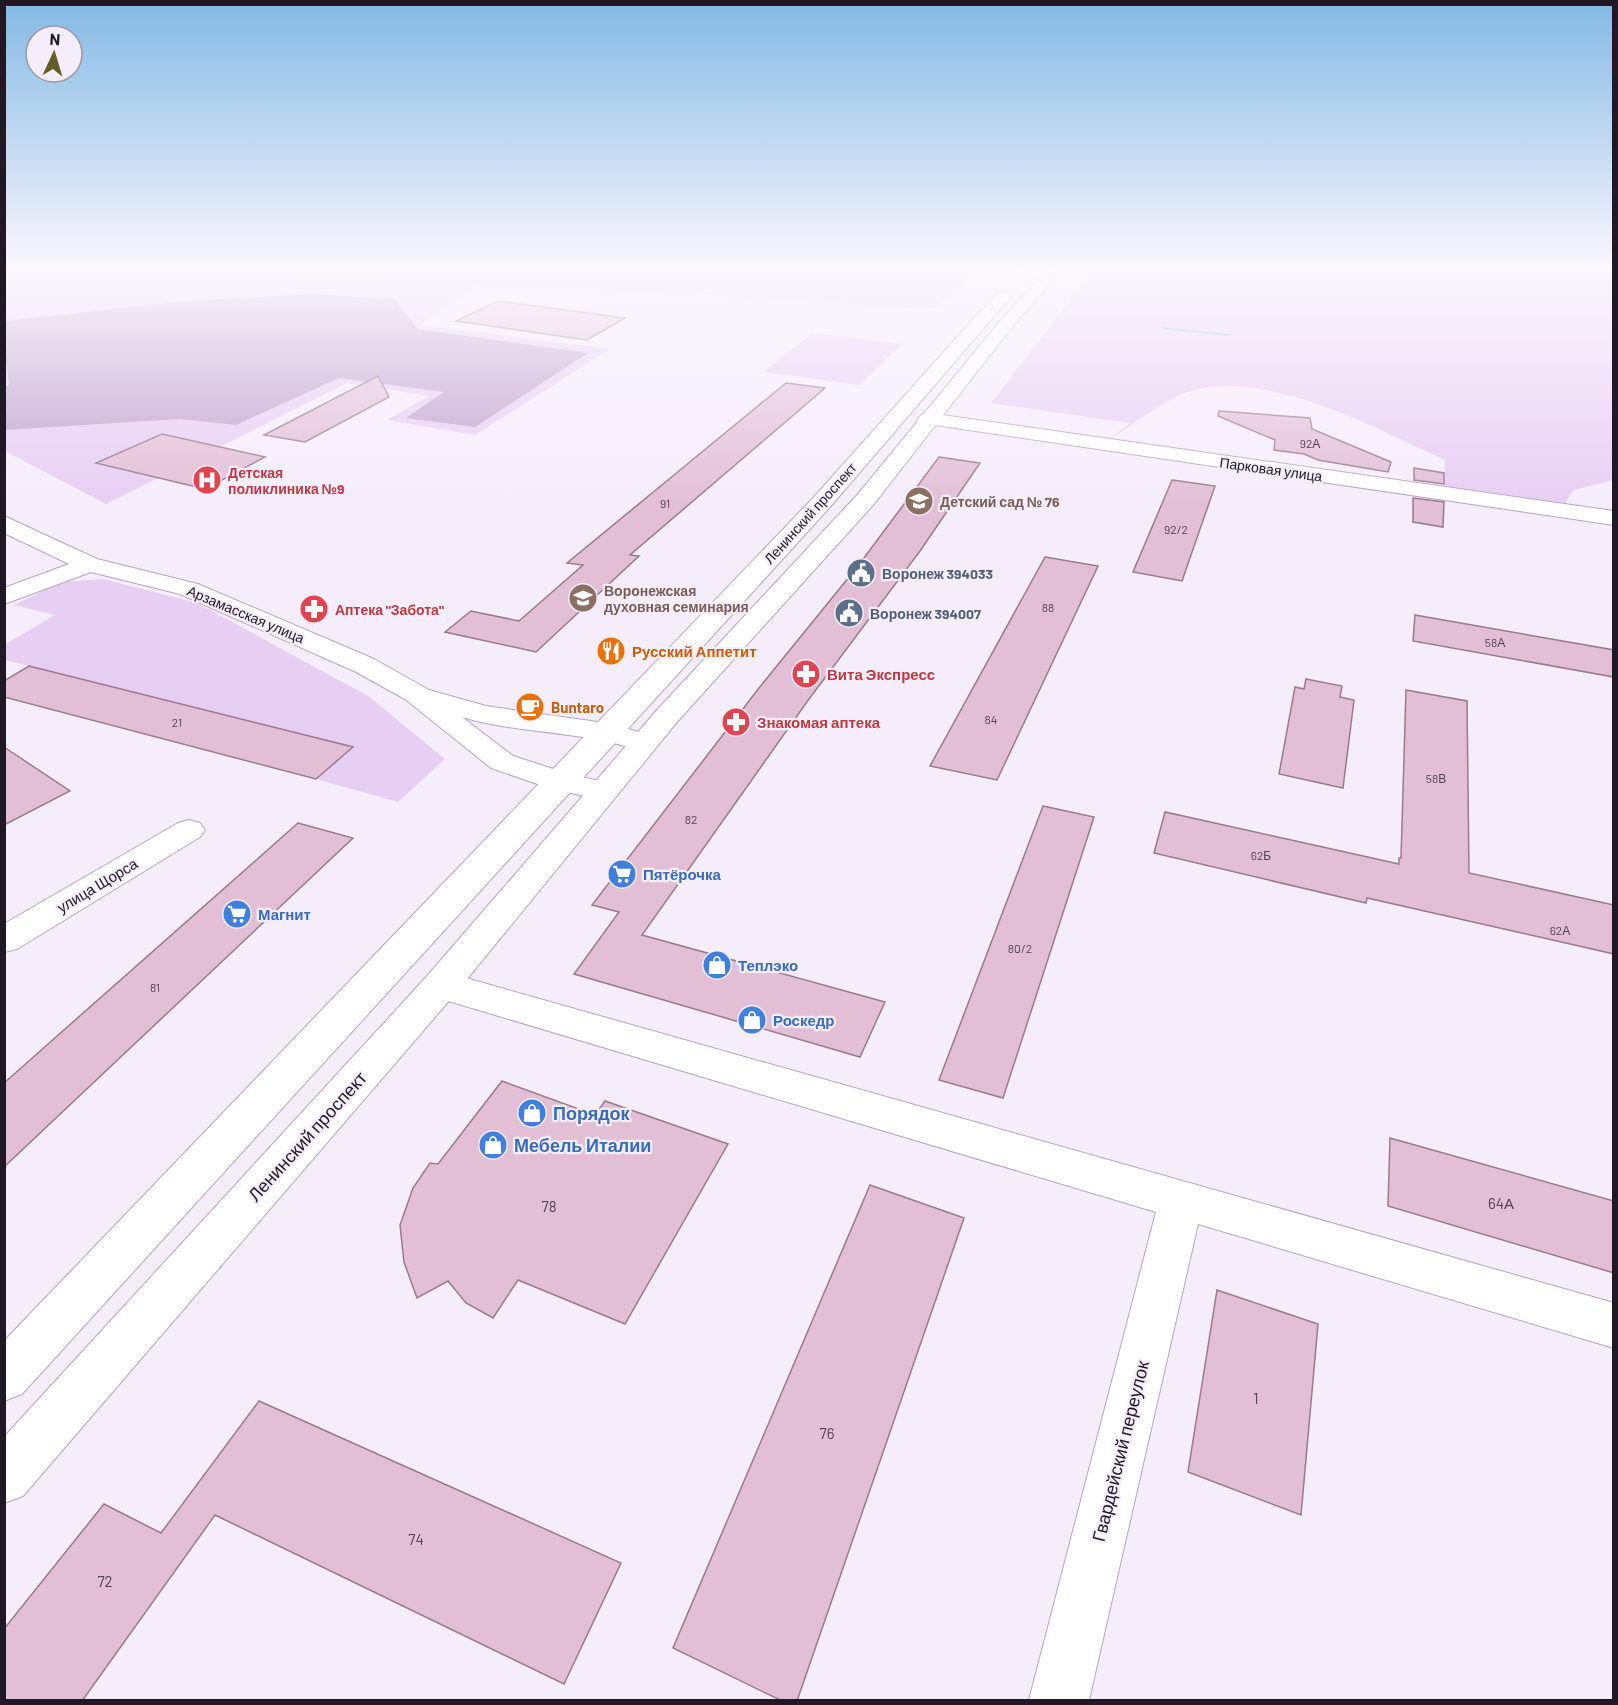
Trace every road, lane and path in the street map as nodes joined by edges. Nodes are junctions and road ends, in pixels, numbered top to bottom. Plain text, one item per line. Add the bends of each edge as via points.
1 (988, 347) edge
2 (957, 348) edge
3 (928, 419) junction
4 (1614, 518) edge
5 (4, 523) edge
6 (89, 564) junction
7 (4, 597) edge
8 (415, 693) junction
9 (605, 732) junction
10 (644, 742) junction
11 (560, 781) junction
12 (602, 791) junction
13 (189, 830) dead end
14 (4, 940) edge
15 (441, 985) junction
16 (1181, 1201) junction
17 (1614, 1326) edge
18 (4, 1377) edge
19 (4, 1477) edge
20 (1059, 1701) edge

1 - 3 main road, Ленинский проспект
2 - 9 main road, Ленинский проспект via 830,494
3 - 4 main road, Парковая улица
3 - 10 main road, Ленинский проспект via 866,499
5 - 6 main road, Арзамасская улица
6 - 7 main road
6 - 8 main road, Арзамасская улица via 189,589 364,665
8 - 9 main road, Арзамасская улица via 482,714
8 - 11 main road, Арзамасская улица via 502,762
9 - 10 main road, Арзамасская улица
9 - 11 main road, Ленинский проспект
10 - 12 main road, Ленинский проспект
11 - 12 main road
11 - 18 main road, Ленинский проспект
12 - 15 main road, Ленинский проспект
13 - 14 main road, улица Щорса
15 - 16 main road
15 - 19 main road, Ленинский проспект
16 - 17 main road
16 - 20 main road, Гвардейский переулок

